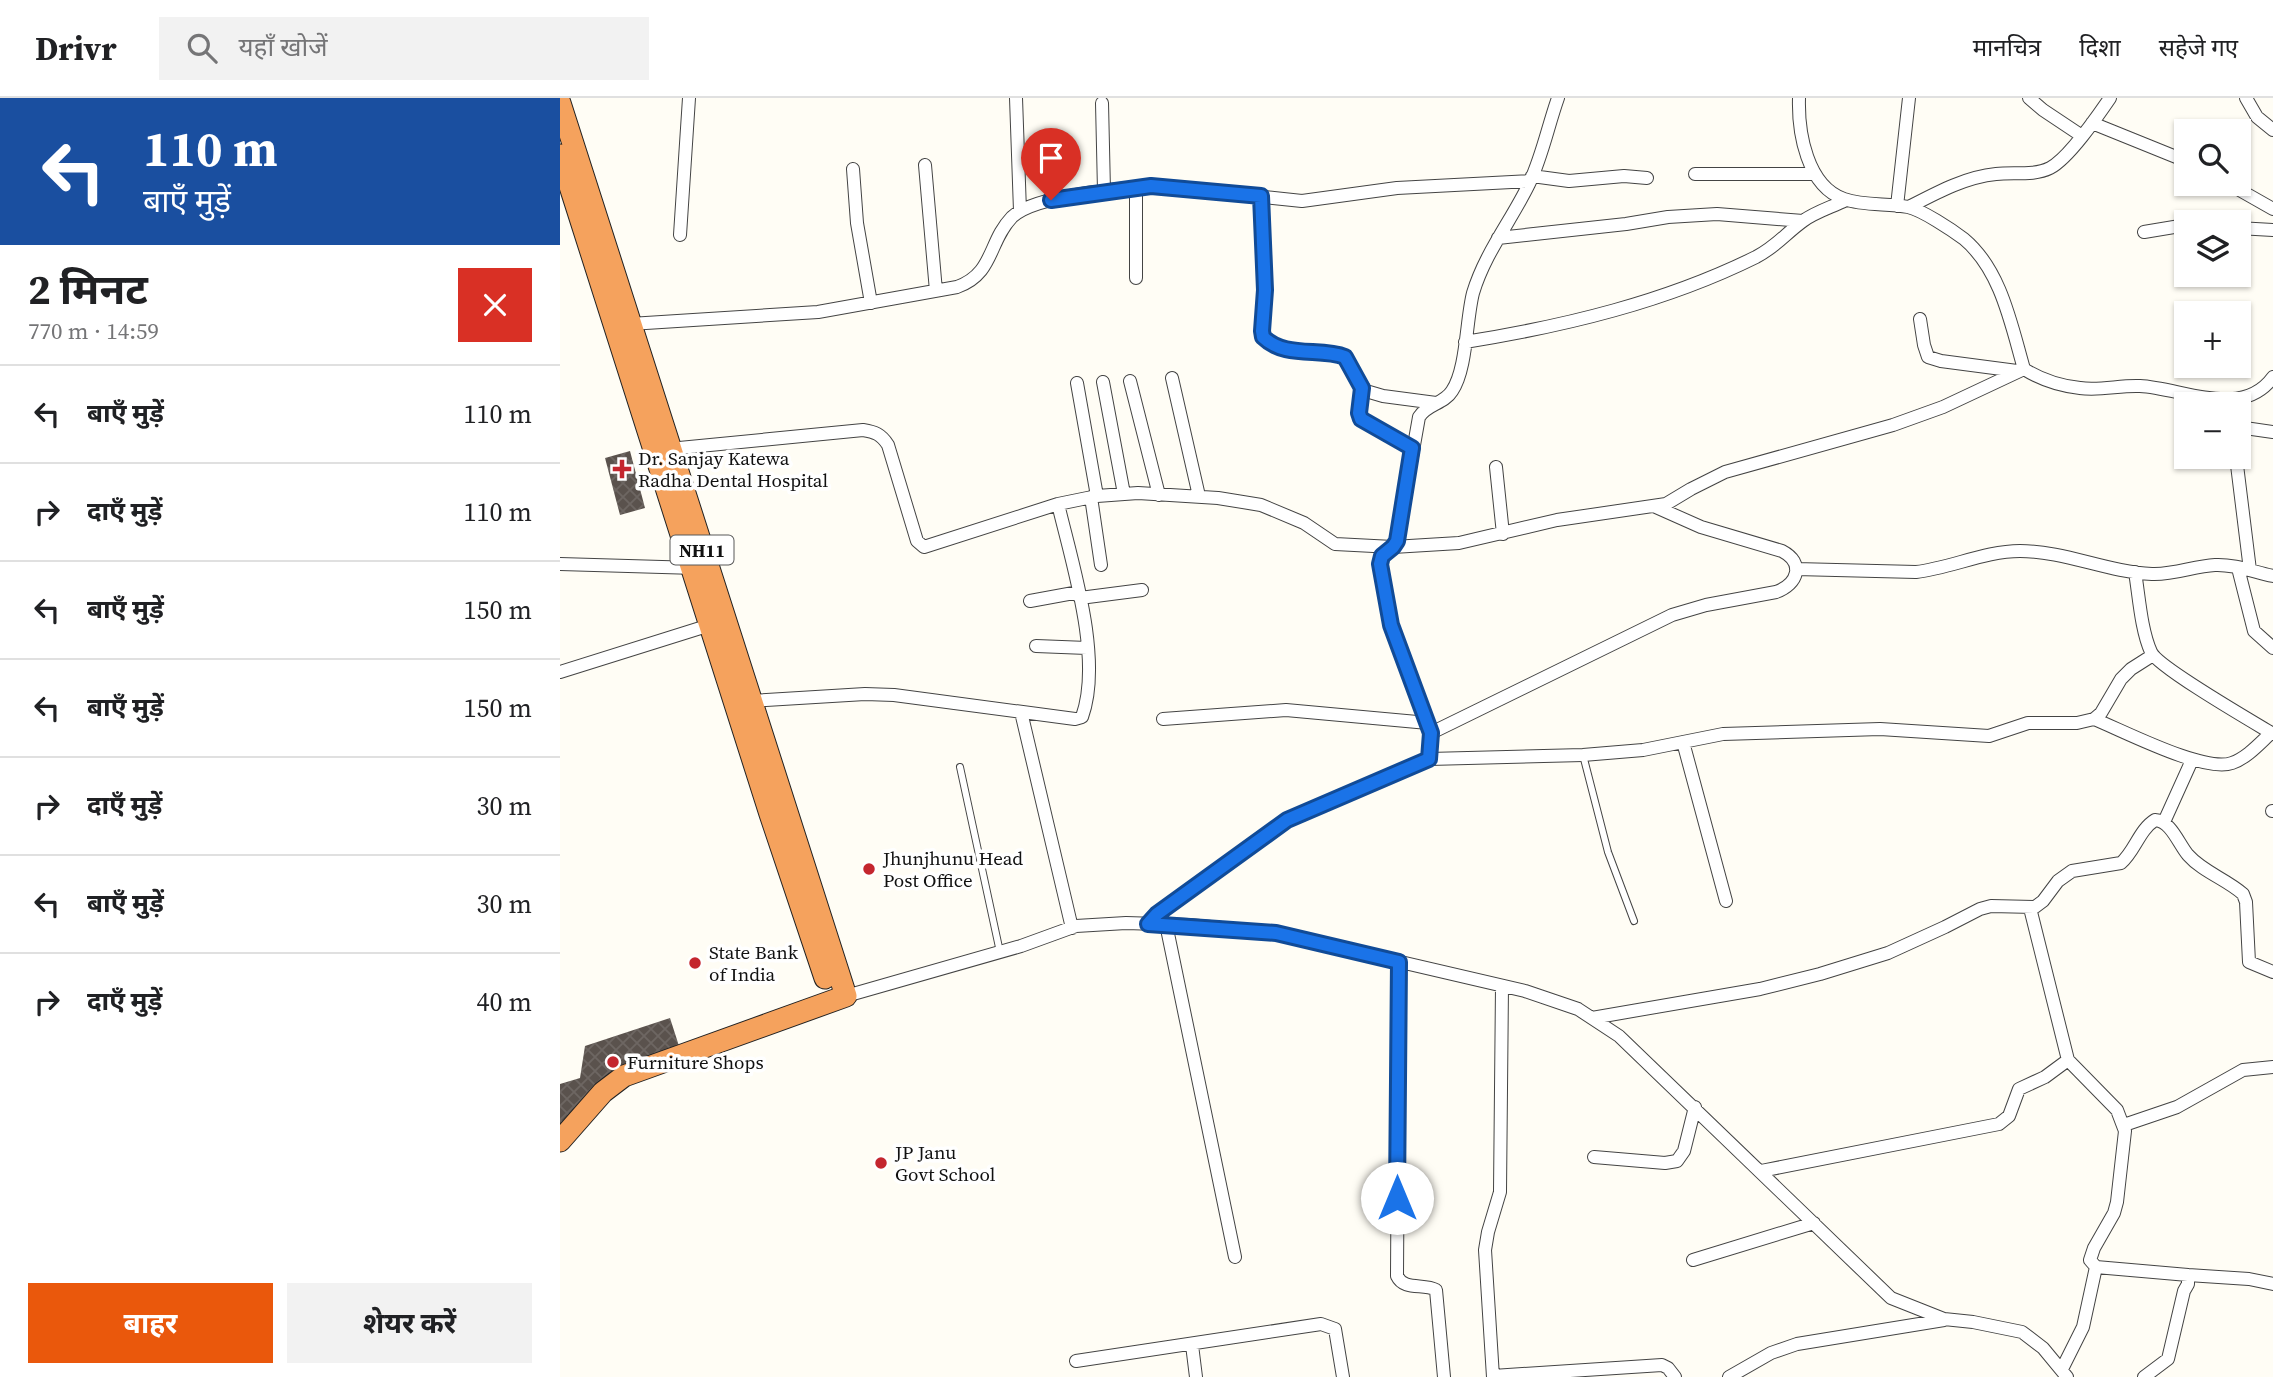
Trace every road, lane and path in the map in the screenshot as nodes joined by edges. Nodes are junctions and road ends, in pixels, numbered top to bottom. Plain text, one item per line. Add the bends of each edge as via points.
1 (689, 98) edge
2 (1016, 98) edge
3 (1558, 98) edge
4 (1798, 98) edge
5 (1909, 98) edge
6 (2029, 98) edge
7 (2110, 98) edge
8 (2246, 98) edge
9 (560, 103) edge
10 (1102, 103) dead end
11 (2092, 123) junction
12 (2273, 130) edge
13 (2082, 136) junction
14 (560, 155) edge
15 (2174, 156) edge
16 (925, 165) dead end
17 (853, 169) dead end
18 (1695, 174) dead end
19 (1815, 174) junction
20 (1647, 178) dead end
21 (1531, 179) junction
22 (1136, 187) junction
23 (1104, 191) junction
24 (1261, 196) junction
25 (2250, 196) edge
26 (1846, 200) junction
27 (1903, 207) junction
28 (2273, 209) edge
29 (1020, 211) junction
30 (1803, 221) junction
31 (2174, 227) edge
32 (2251, 229) edge
33 (2273, 230) edge
34 (2144, 232) dead end
35 (680, 234) dead end
36 (1498, 238) junction
37 (1136, 278) dead end
38 (936, 291) junction
39 (871, 303) junction
40 (1920, 319) dead end
41 (630, 324) junction
42 (1465, 342) junction
43 (2021, 370) junction
44 (2273, 377) edge
45 (1172, 378) dead end
46 (1130, 381) dead end
47 (1103, 382) dead end
48 (1077, 383) dead end
49 (1362, 388) junction
50 (2174, 393) edge
51 (2251, 396) edge
52 (1437, 403) junction
53 (2251, 429) edge
54 (2273, 432) edge
55 (1412, 448) junction
56 (669, 449) junction
57 (1496, 467) dead end
58 (2237, 469) edge
59 (1124, 494) junction
60 (1159, 495) junction
61 (1094, 496) junction
62 (1199, 496) junction
63 (1058, 504) junction
64 (1656, 507) junction
65 (1503, 534) junction
66 (1393, 547) junction
67 (560, 564) edge
68 (1101, 565) dead end
69 (700, 568) junction
70 (1796, 569) junction
71 (2244, 569) junction
72 (2134, 572) junction
73 (2273, 576) edge
74 (1142, 590) dead end
75 (1079, 595) junction
76 (1030, 601) dead end
77 (710, 625) junction
78 (1036, 646) dead end
79 (1087, 648) junction
80 (2273, 648) edge
81 (2152, 655) junction
82 (560, 673) edge
83 (751, 701) junction
84 (1021, 712) junction
85 (1163, 719) dead end
86 (2094, 719) junction
87 (1429, 728) junction
88 (2272, 734) edge
89 (1684, 742) junction
90 (1583, 755) junction
91 (1429, 759) junction
92 (2192, 760) junction
93 (960, 766) dead end
94 (2164, 822) junction
95 (1726, 901) dead end
96 (2030, 908) junction
97 (1634, 921) dead end
98 (1148, 924) junction
99 (1166, 924) junction
100 (1072, 928) junction
101 (1000, 951) junction
102 (1399, 962) junction
103 (2273, 972) edge
104 (1502, 986) junction
105 (839, 998) junction
106 (1592, 1018) junction
107 (2068, 1060) junction
108 (2273, 1067) edge
109 (1695, 1107) junction
110 (2124, 1125) junction
111 (560, 1141) edge
112 (1594, 1157) dead end
113 (1761, 1171) junction
114 (1814, 1223) junction
115 (1235, 1257) dead end
116 (1693, 1260) dead end
117 (2096, 1267) junction
118 (2188, 1275) junction
119 (2273, 1284) edge
120 (1944, 1320) junction
121 (1192, 1345) junction
122 (1076, 1361) dead end
123 (2065, 1373) edge
124 (1196, 1377) edge
125 (1343, 1377) edge
126 (1444, 1377) edge
127 (1493, 1377) edge
128 (1675, 1377) edge
129 (1729, 1377) edge
130 (2144, 1377) edge

1 - 35 street
2 - 29 street
3 - 21 street
4 - 19 street via 1805,149
5 - 27 street
6 - 13 street
7 - 11 street
8 - 12 street via 2257,117
9 - 41 highway, NH11
10 - 23 street
11 - 13 street
11 - 15 street
13 - 27 street via 2047,169 1977,178
14 - 69 highway, NH11
16 - 38 street
17 - 39 street
18 - 19 street
19 - 26 street via 1830,193
20 - 21 street
21 - 24 street via 1397,188 1315,201
21 - 36 street
22 - 23 street
22 - 24 street
22 - 37 street
23 - 29 street via 1051,200
24 - 49 street via 1263,337 1297,351 1342,356
25 - 28 street
26 - 27 street
26 - 30 street
27 - 43 street via 1964,240 1992,274 2008,314
29 - 38 street via 1002,232 982,272 969,283
30 - 36 street via 1717,214
30 - 42 street via 1786,238 1716,276 1571,322
31 - 34 street
32 - 33 street
36 - 42 street via 1473,293
38 - 39 street
39 - 41 street via 766,317
40 - 43 street via 1926,352 1934,360
41 - 56 highway, NH11
42 - 52 street via 1455,387
43 - 50 street via 2080,388 2142,386
43 - 64 street via 1893,425 1725,472
44 - 51 street
45 - 62 street
46 - 60 street
47 - 59 street
48 - 61 street
49 - 52 street via 1383,396
49 - 55 street via 1361,419
52 - 55 street via 1419,417
53 - 54 street
55 - 66 street
56 - 63 street via 875,432 888,445 916,541 924,547
56 - 69 highway, NH11
57 - 65 street
58 - 71 street
59 - 60 street
59 - 61 street
60 - 62 street
61 - 63 street
61 - 68 street
62 - 66 street via 1261,505 1304,523 1335,544
63 - 75 street
64 - 65 street via 1557,520
64 - 70 street via 1701,527 1782,551 1795,561
65 - 66 street via 1459,543
66 - 87 street via 1380,560 1386,607
67 - 69 street
69 - 77 highway, NH11
69 - 83 highway, NH11
70 - 72 street via 1916,572 2020,551
70 - 87 street via 1785,588 1672,615
71 - 72 street via 2213,565 2169,573
71 - 73 street
71 - 80 street via 2254,632
72 - 81 street
74 - 75 street
75 - 76 street
75 - 79 street
77 - 82 street
77 - 105 highway, NH11 via 770,814
78 - 79 street
79 - 84 street via 1082,717
81 - 86 street via 2121,679
81 - 88 street
83 - 84 street via 894,695
83 - 105 highway, NH11
84 - 100 street
85 - 87 street via 1286,710
86 - 89 street via 2028,723 1980,737 1880,729 1723,734
86 - 92 street
87 - 91 street
88 - 92 street via 2231,764
89 - 90 street
89 - 95 street
90 - 91 street
90 - 97 lane via 1608,852
91 - 98 street via 1287,820
92 - 94 street
93 - 101 lane
94 - 96 street via 2150,822 2121,863 2072,872 2058,881 2039,905
94 - 103 street via 2196,863 2243,894 2249,962
96 - 106 street via 1980,908 1888,953 1772,986
96 - 107 street
98 - 99 street
98 - 100 street
99 - 102 street via 1276,933
99 - 115 street
100 - 101 street
101 - 105 street
102 - 104 street
102 - 126 street via 1397,1276 1404,1285 1436,1290
104 - 106 street via 1578,1009
104 - 127 street via 1500,1192 1485,1250
105 - 111 highway via 624,1076 603,1092
106 - 109 street via 1619,1036
107 - 110 street via 2117,1110
107 - 113 street via 2019,1089 2010,1116 1999,1125
108 - 110 street via 2243,1070 2177,1107
109 - 112 street via 1685,1152 1677,1161
109 - 113 street
110 - 117 street via 2118,1202 2094,1248 2090,1260
113 - 114 street
114 - 116 street
114 - 120 street via 1891,1298
117 - 118 street
117 - 123 street via 2083,1327
118 - 119 street
118 - 130 street via 2168,1359
120 - 123 street via 2022,1332
120 - 129 street via 1797,1344
121 - 122 street
121 - 124 street
121 - 125 street via 1328,1325 1337,1334
127 - 128 street via 1662,1365

